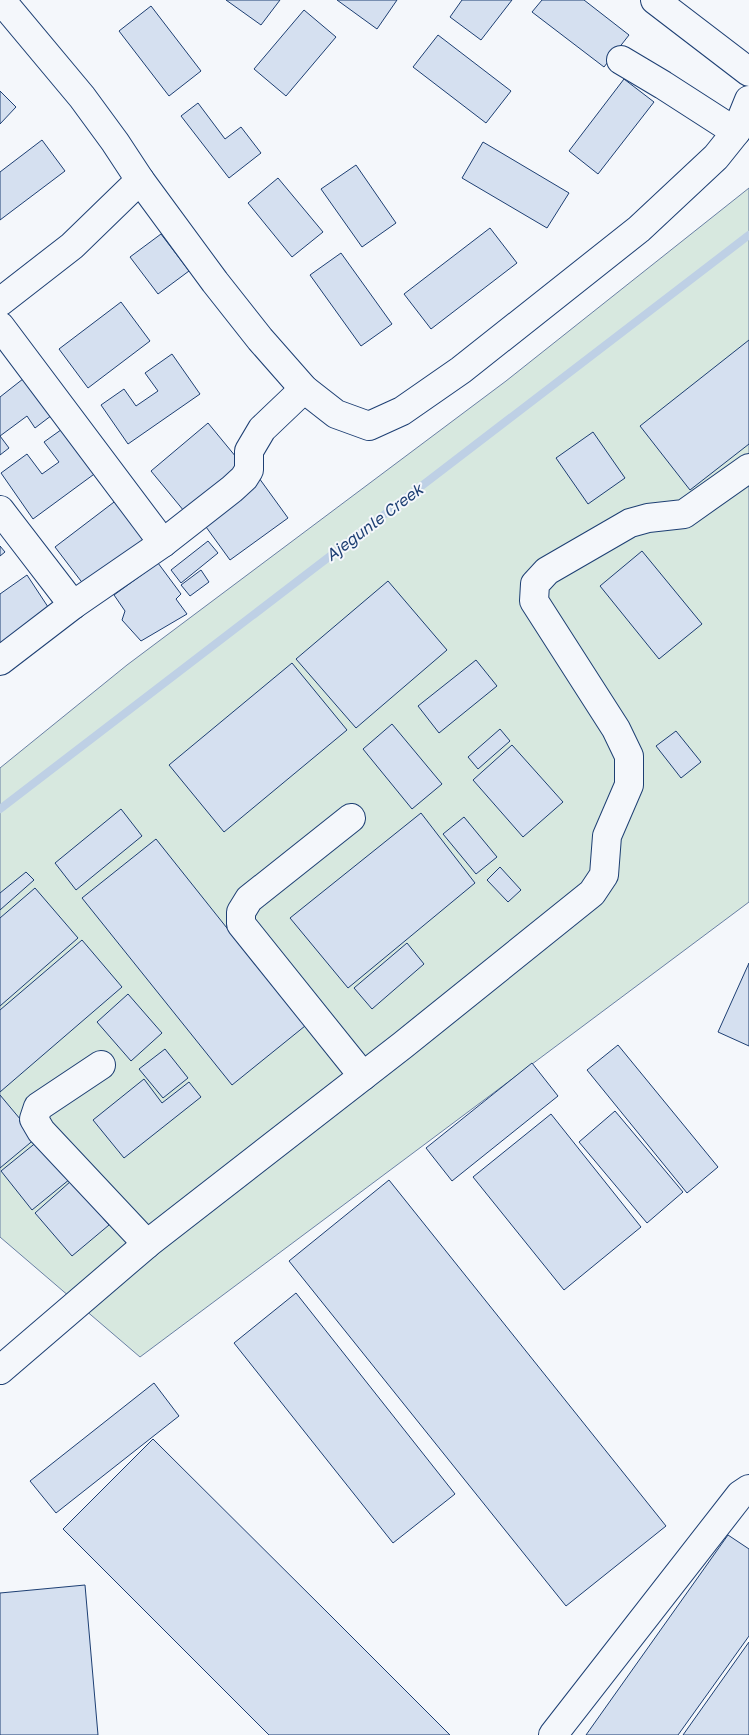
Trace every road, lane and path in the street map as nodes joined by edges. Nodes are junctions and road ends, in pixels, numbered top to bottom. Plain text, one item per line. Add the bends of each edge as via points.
1 (1, 0) edge
2 (655, 0) edge
3 (621, 60) dead end
4 (749, 72) edge
5 (749, 100) edge
6 (736, 132) junction
7 (140, 180) junction
8 (0, 302) edge
9 (0, 326) edge
10 (304, 389) junction
11 (749, 468) edge
12 (0, 510) edge
13 (163, 543) junction
14 (73, 604) junction
15 (0, 661) edge
16 (351, 818) dead end
17 (101, 1066) dead end
18 (363, 1076) junction
19 (147, 1244) junction
20 (0, 1370) edge
21 (749, 1489) edge
22 (553, 1735) edge

1 - 7 street via 82,97
2 - 4 street
3 - 6 street
5 - 6 street
6 - 10 street via 716,157 639,229 461,370 402,411 369,426 336,414
7 - 8 street via 72,246
7 - 10 street via 215,282
9 - 13 street
10 - 13 street via 262,429 249,451 249,470 244,478
11 - 18 street via 684,514 630,523 547,571 535,584 534,601 616,729 629,756 629,785 607,836 604,875 592,893
12 - 14 street
13 - 14 street
14 - 15 street
16 - 18 street via 249,899 241,918 242,924
17 - 19 street via 38,1107 34,1119 41,1131
18 - 19 street
19 - 20 street
21 - 22 street via 740,1495

